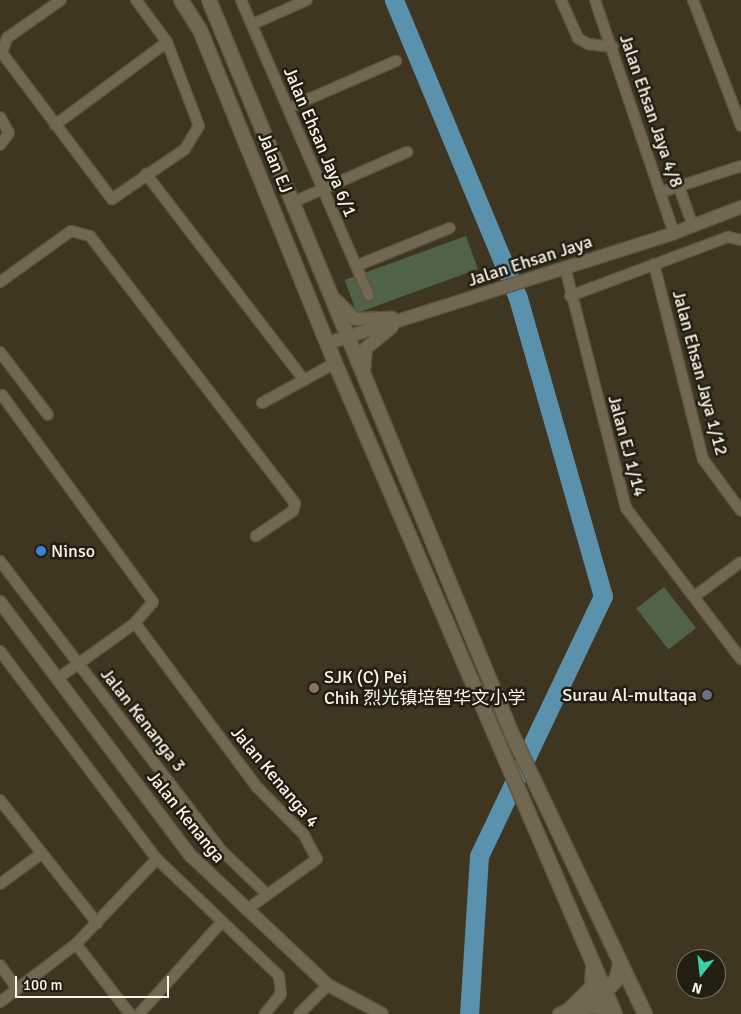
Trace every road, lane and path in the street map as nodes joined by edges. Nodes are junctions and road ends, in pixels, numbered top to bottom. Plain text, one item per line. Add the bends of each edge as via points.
1 (61, 0) edge
2 (136, 0) edge
3 (181, 0) edge
4 (209, 0) edge
5 (241, 0) edge
6 (307, 0) edge
7 (561, 0) edge
8 (595, 0) edge
9 (693, 0) edge
10 (253, 24) junction
11 (167, 42) junction
12 (613, 47) junction
13 (396, 61) dead end
14 (288, 108) junction
15 (0, 117) edge
16 (55, 125) junction
17 (741, 126) edge
18 (0, 144) edge
19 (406, 152) dead end
20 (741, 166) edge
21 (146, 174) junction
22 (679, 187) junction
23 (322, 188) junction
24 (662, 192) junction
25 (291, 202) junction
26 (741, 207) edge
27 (693, 226) junction
28 (450, 228) dead end
29 (674, 233) junction
30 (741, 240) edge
31 (654, 264) junction
32 (356, 266) junction
33 (566, 267) junction
34 (0, 282) edge
35 (328, 290) junction
36 (368, 296) dead end
37 (570, 296) junction
38 (408, 318) junction
39 (346, 337) junction
40 (328, 343) junction
41 (0, 352) edge
42 (335, 363) junction
43 (304, 380) junction
44 (366, 387) junction
45 (1, 395) edge
46 (262, 403) dead end
47 (48, 415) dead end
48 (741, 510) edge
49 (256, 536) dead end
50 (0, 560) edge
51 (741, 562) edge
52 (695, 596) junction
53 (0, 602) edge
54 (135, 623) junction
55 (0, 650) edge
56 (741, 659) edge
57 (78, 664) junction
58 (57, 679) junction
59 (0, 800) edge
60 (41, 854) junction
61 (157, 859) junction
62 (0, 884) edge
63 (267, 894) junction
64 (246, 910) junction
65 (97, 923) junction
66 (221, 923) junction
67 (76, 944) junction
68 (593, 964) junction
69 (0, 965) edge
70 (620, 965) junction
71 (328, 985) junction
72 (18, 988) junction
73 (605, 992) junction
74 (636, 996) junction
75 (0, 1002) edge
76 (564, 1012) edge
77 (130, 1014) edge
78 (140, 1014) edge
79 (264, 1014) edge
80 (299, 1014) edge
81 (382, 1014) edge
82 (610, 1014) edge
83 (616, 1014) edge
84 (645, 1014) edge

1 - 16 street via 11,35 2,52
2 - 11 street
3 - 40 main road, Jalan EJ via 200,30
4 - 25 main road, Jalan EJ
5 - 10 street, Jalan Ehsan Jaya 6/1
6 - 10 street
7 - 12 street via 578,38 588,44
8 - 12 street, Jalan Ehsan Jaya 4/8
9 - 17 street
10 - 14 street, Jalan Ehsan Jaya 6/1
11 - 16 street
11 - 21 street via 197,112 199,126 192,144
12 - 24 street, Jalan Ehsan Jaya 4/8
13 - 14 street
14 - 23 street, Jalan Ehsan Jaya 6/1
15 - 18 street via 9,133
16 - 21 street via 112,200
19 - 23 street
20 - 22 street
21 - 43 street
22 - 24 street
22 - 27 street, Jalan Ehsan Jaya 4/8
23 - 25 street
23 - 32 street, Jalan Ehsan Jaya 6/1
24 - 29 street, Jalan Ehsan Jaya 4/8
25 - 35 main road, Jalan EJ
26 - 27 street, Jalan Ehsan Jaya
27 - 29 street, Jalan Ehsan Jaya
28 - 32 street
29 - 33 street, Jalan Ehsan Jaya
30 - 31 street via 728,237
31 - 37 street
31 - 48 street, Jalan Ehsan Jaya 1/12 via 703,459
32 - 36 street, Jalan Ehsan Jaya 6/1
33 - 37 street, Jalan EJ 1/14
33 - 38 street, Jalan Ehsan Jaya
34 - 49 street via 71,231 90,236 295,503 293,511
35 - 38 street via 355,319
35 - 39 main road, Jalan EJ
37 - 52 street, Jalan EJ 1/14 via 626,508
38 - 39 street, Jalan Ehsan Jaya
38 - 44 street via 366,348 362,360
39 - 40 street, Jalan Ehsan Jaya
39 - 44 main road, Jalan EJ
40 - 42 main road, Jalan EJ
41 - 47 street
42 - 43 street
42 - 68 main road, Jalan EJ via 529,806
43 - 46 street
44 - 70 main road, Jalan EJ via 512,734
45 - 54 street via 151,598 152,608
50 - 57 street, Jalan Kenanga 3
51 - 52 street
52 - 56 street, Jalan EJ 1/14
53 - 58 street, Jalan Kenanga
54 - 57 street
54 - 63 street, Jalan Kenanga 4 via 257,787 304,835 317,859
55 - 61 street
57 - 58 street
57 - 63 street, Jalan Kenanga 3 via 222,851
58 - 64 street, Jalan Kenanga via 191,856
59 - 60 street
60 - 62 street
60 - 65 street
61 - 65 street
61 - 66 street
63 - 64 street, Jalan Kenanga 4
64 - 71 street, Jalan Kenanga
65 - 67 street
66 - 78 street
66 - 79 street via 281,980 281,994
67 - 72 street
67 - 77 street
68 - 73 main road, Jalan EJ
68 - 76 main road via 592,988
69 - 72 street
70 - 73 main road via 616,980
70 - 74 main road, Jalan EJ
71 - 80 street
71 - 81 street, Jalan Kenanga
72 - 75 street
73 - 74 main road
73 - 76 street
73 - 83 main road, Jalan EJ
74 - 84 main road, Jalan EJ
76 - 82 main road via 596,1006

